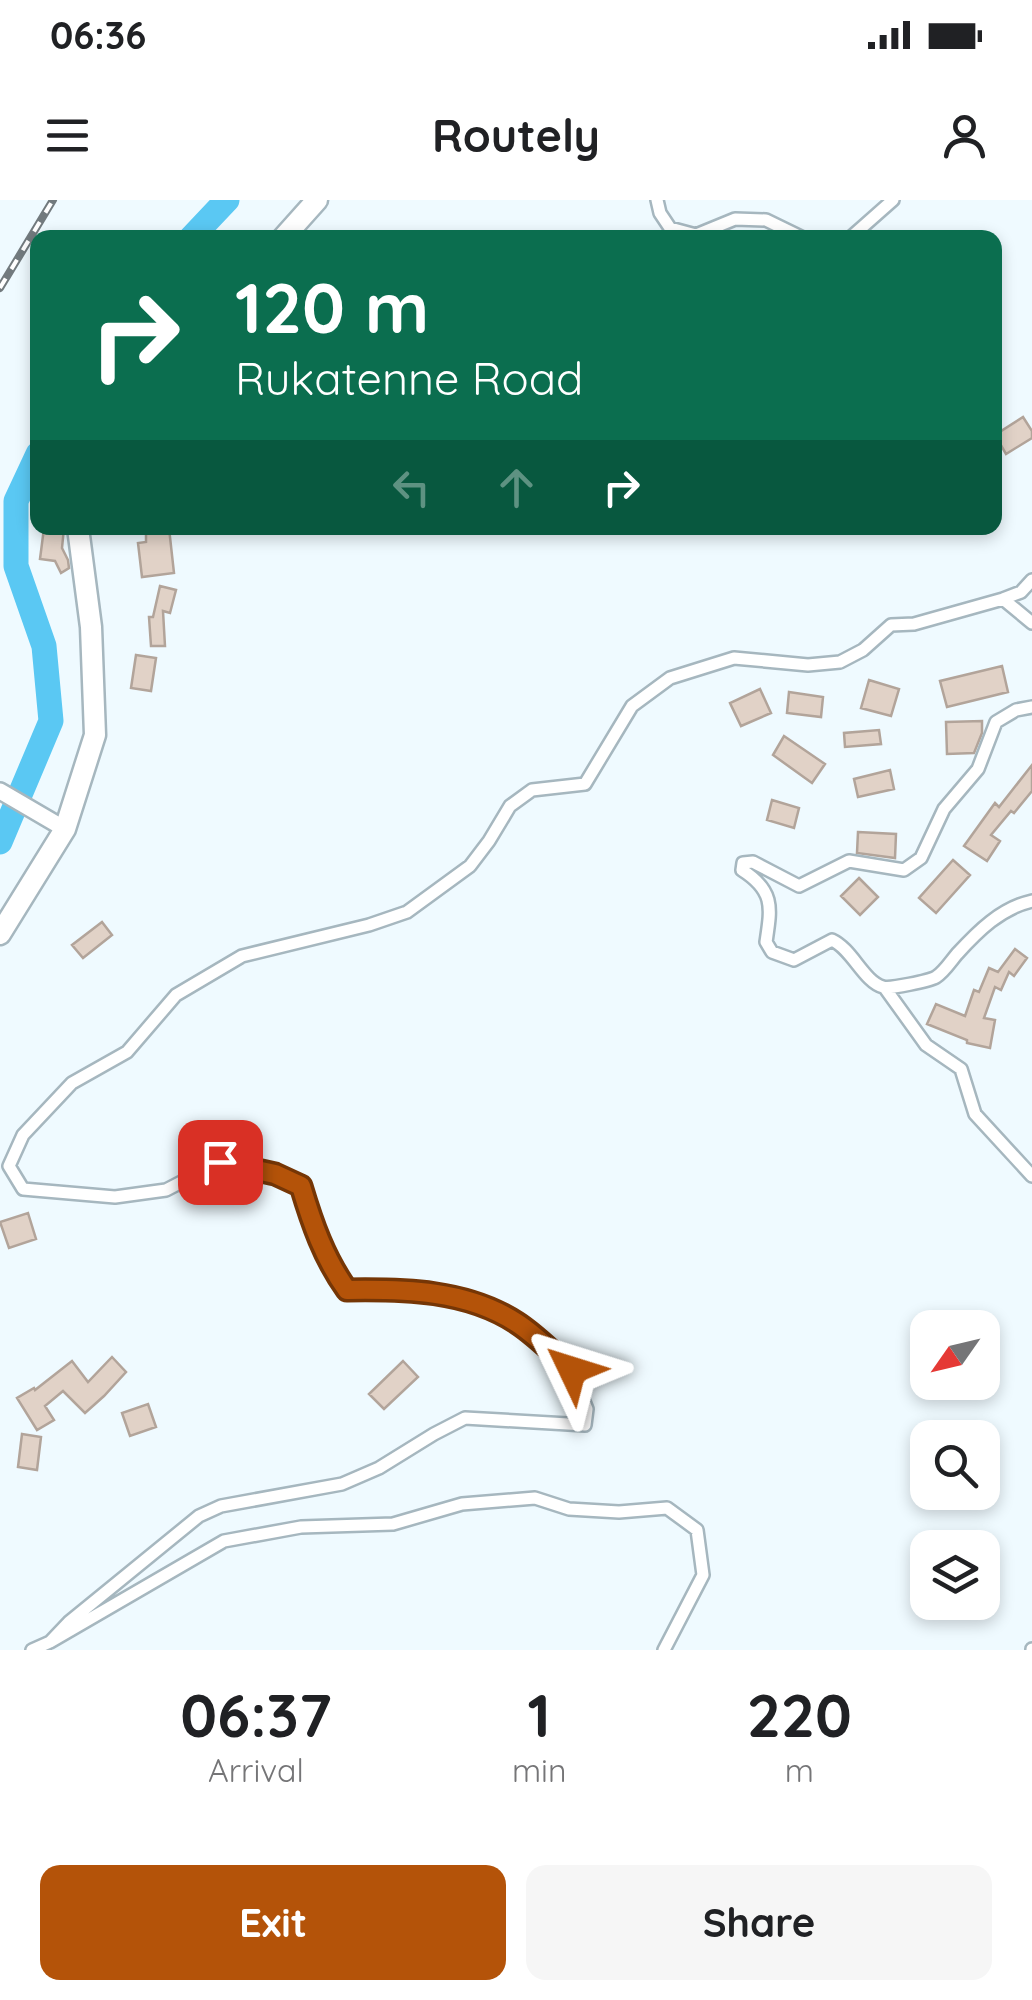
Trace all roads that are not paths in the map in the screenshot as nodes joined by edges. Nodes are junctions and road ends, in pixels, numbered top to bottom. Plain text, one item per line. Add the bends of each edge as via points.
1 (317, 200) edge
2 (657, 200) edge
3 (893, 200) edge
4 (289, 230) edge
5 (679, 230) edge
6 (706, 230) edge
7 (787, 230) edge
8 (859, 230) edge
9 (79, 535) edge
10 (1032, 580) edge
11 (1026, 596) edge
12 (1003, 599) junction
13 (1032, 623) edge
14 (1032, 707) edge
15 (0, 791) edge
16 (65, 829) junction
17 (1032, 900) edge
18 (0, 934) edge
19 (886, 988) junction
20 (1032, 1176) edge
21 (50, 1642) junction
22 (32, 1650) edge
23 (664, 1650) edge

1 - 4 highway
2 - 5 street via 670,228
3 - 8 street
6 - 7 street via 735,219 766,220
9 - 16 highway via 92,627 95,735
10 - 11 street
11 - 12 street
12 - 13 street
12 - 21 street via 891,626 840,662 734,658 670,678 632,706 585,784 532,790 510,806 470,866 407,912 242,956 176,995 126,1052 72,1083 23,1135 8,1166 23,1189 114,1198 166,1190 220,1162 301,1186 312,1224 347,1290 446,1294 515,1322 572,1370 587,1409 585,1425 466,1418 342,1484 221,1506 199,1516
14 - 19 street via 996,722 978,769 944,810 921,858 904,870 849,861 798,886 743,863 771,906 766,942 772,952 794,960 832,940
15 - 16 street
16 - 18 highway
17 - 19 street via 977,932 936,978
19 - 20 street via 926,1044 961,1068 975,1114
21 - 22 street
21 - 23 street via 224,1541 302,1527 393,1524 462,1504 535,1498 619,1512 667,1508 697,1530 703,1575

